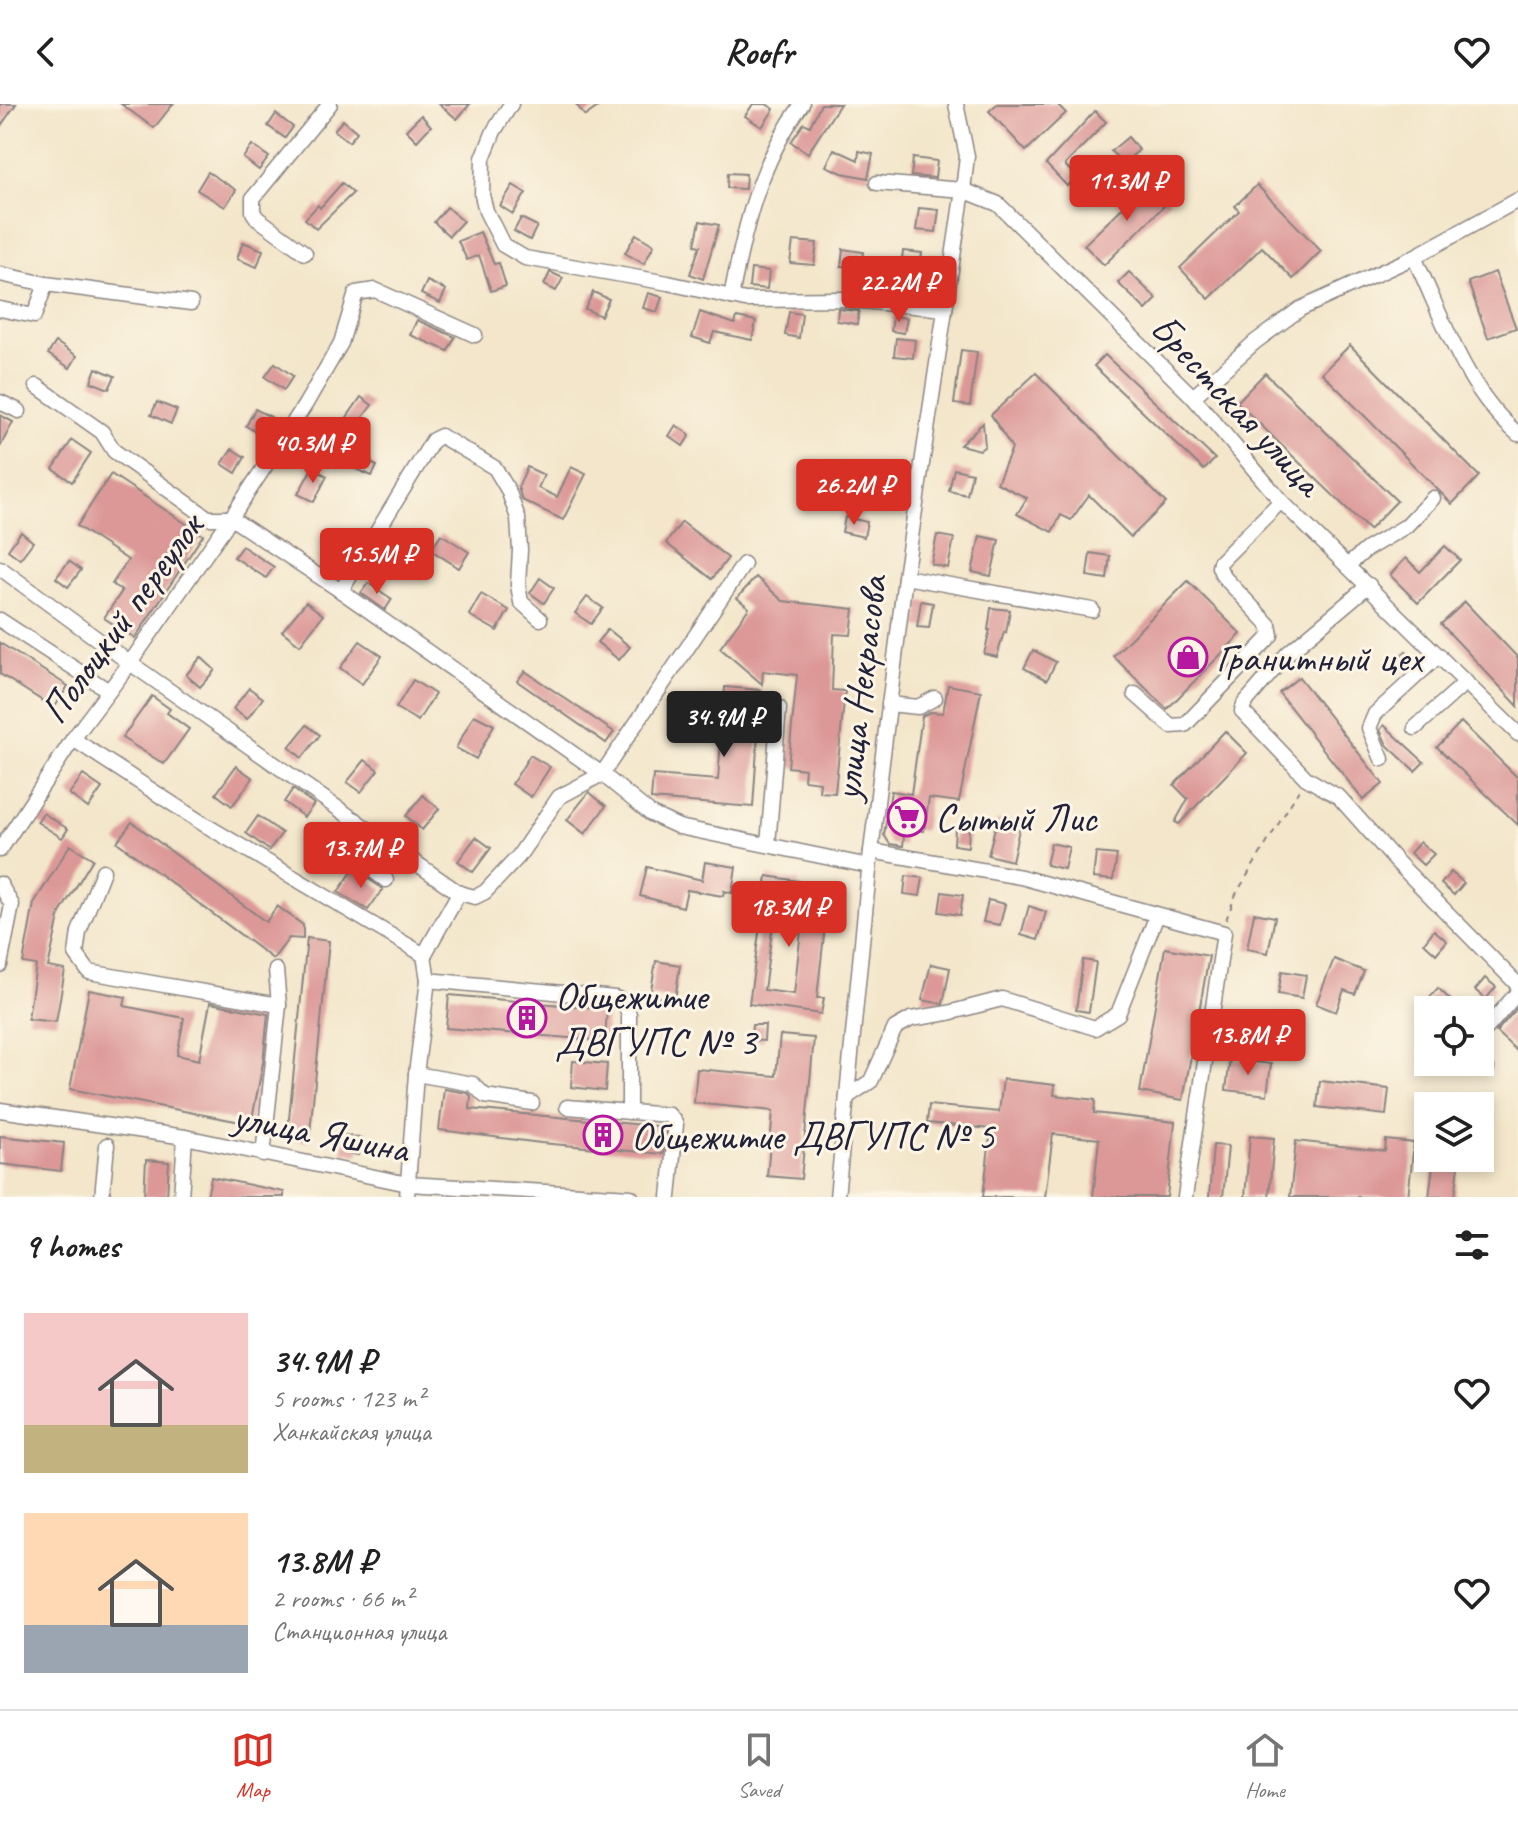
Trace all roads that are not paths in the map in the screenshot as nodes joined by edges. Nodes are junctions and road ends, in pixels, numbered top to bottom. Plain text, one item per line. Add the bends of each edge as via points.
1 (330, 104) edge
2 (511, 104) edge
3 (802, 104) edge
4 (956, 104) edge
5 (877, 183) dead end
6 (963, 190) junction
7 (1518, 200) edge
8 (305, 253) dead end
9 (1414, 257) junction
10 (0, 274) edge
11 (46, 284) junction
12 (731, 297) junction
13 (191, 303) dead end
14 (0, 309) edge
15 (945, 309) junction
16 (475, 335) dead end
17 (37, 386) dead end
18 (1193, 397) junction
19 (0, 402) edge
20 (19, 411) dead end
21 (1518, 434) edge
22 (1433, 498) dead end
23 (1281, 501) junction
24 (231, 518) junction
25 (744, 564) dead end
26 (1348, 565) junction
27 (0, 568) edge
28 (905, 577) junction
29 (1369, 585) junction
30 (341, 591) junction
31 (1092, 610) dead end
32 (540, 619) dead end
33 (0, 620) edge
34 (1439, 655) junction
35 (130, 663) junction
36 (1466, 682) junction
37 (109, 691) junction
38 (1135, 694) dead end
39 (935, 698) dead end
40 (889, 704) junction
41 (779, 708) dead end
42 (1415, 728) dead end
43 (1518, 734) edge
44 (73, 739) junction
45 (1382, 759) dead end
46 (602, 774) junction
47 (356, 820) junction
48 (768, 845) junction
49 (0, 850) edge
50 (870, 859) junction
51 (103, 871) dead end
52 (386, 880) dead end
53 (0, 884) edge
54 (459, 893) junction
55 (1157, 915) junction
56 (424, 955) junction
57 (1, 960) edge
58 (276, 970) dead end
59 (428, 980) junction
60 (1518, 985) edge
61 (1518, 992) edge
62 (279, 1005) junction
63 (1494, 1020) edge
64 (416, 1074) junction
65 (847, 1097) junction
66 (532, 1103) dead end
67 (567, 1107) dead end
68 (0, 1110) edge
69 (629, 1112) junction
70 (185, 1137) junction
71 (107, 1145) dead end
72 (263, 1155) junction
73 (408, 1190) edge
74 (102, 1197) edge
75 (181, 1197) edge
76 (631, 1197) edge
77 (669, 1197) edge
78 (837, 1197) edge
79 (1185, 1197) edge

1 - 8 street via 253,198 257,218
2 - 12 street via 483,158 482,195 503,245 525,258
3 - 12 street via 760,178
4 - 6 street via 967,156
5 - 6 street, Брестская улица
6 - 15 street, улица Некрасова
6 - 18 street, Брестская улица via 998,204
7 - 9 street
9 - 18 street via 1300,309
9 - 21 street via 1477,391
10 - 11 street
11 - 13 street
11 - 14 street via 34,316
12 - 15 street via 841,299
15 - 28 street, улица Некрасова
16 - 24 street, Полоцкий переулок via 382,293 356,293 341,343
17 - 24 street via 102,432 114,451 208,518
18 - 23 street, Брестская улица
19 - 20 street
22 - 26 street via 1406,526
23 - 26 street, Брестская улица
23 - 38 street via 1219,567 1269,625 1271,635 1185,725 1171,726
24 - 30 street
24 - 35 street, Полоцкий переулок
25 - 46 street
26 - 29 street, Брестская улица
27 - 35 street
28 - 31 street
28 - 40 street, улица Некрасова
29 - 34 street, Брестская улица
29 - 60 street via 1288,653 1242,707 1244,714 1306,778 1339,797
30 - 32 street via 433,440 441,436 495,468 508,490 518,518 521,602
30 - 46 street
33 - 37 street
34 - 36 street, Брестская улица
34 - 45 street via 1375,714 1369,728
35 - 37 street, Полоцкий переулок
35 - 47 street
36 - 42 street
36 - 43 street, Брестская улица
37 - 44 street, Полоцкий переулок
39 - 40 street via 918,707
40 - 50 street, улица Некрасова
41 - 48 street
44 - 49 street, Полоцкий переулок
44 - 56 street
46 - 48 street via 651,814 679,827
46 - 54 street via 559,797 518,857 485,892 475,897
47 - 52 street via 345,851
47 - 54 street
48 - 50 street
50 - 55 street via 1021,877
50 - 65 street, улица Некрасова
51 - 62 street via 79,932 76,954 89,972
53 - 57 street via 12,905
54 - 56 street
55 - 65 street via 1118,1014 1095,1028 1002,999 911,1019 895,1028 871,1081
55 - 79 street via 1224,933
56 - 59 street
58 - 62 street
59 - 64 street
59 - 69 street via 623,1001 629,1014
61 - 63 street
62 - 72 street
64 - 66 street via 473,1084 485,1096
64 - 73 street
65 - 78 street, улица Некрасова
67 - 69 street
68 - 70 street, улица Яшина
69 - 77 street via 669,1115 676,1124
70 - 72 street, улица Яшина
70 - 75 street
71 - 74 street
72 - 73 street, улица Яшина
73 - 76 street, улица Яшина

